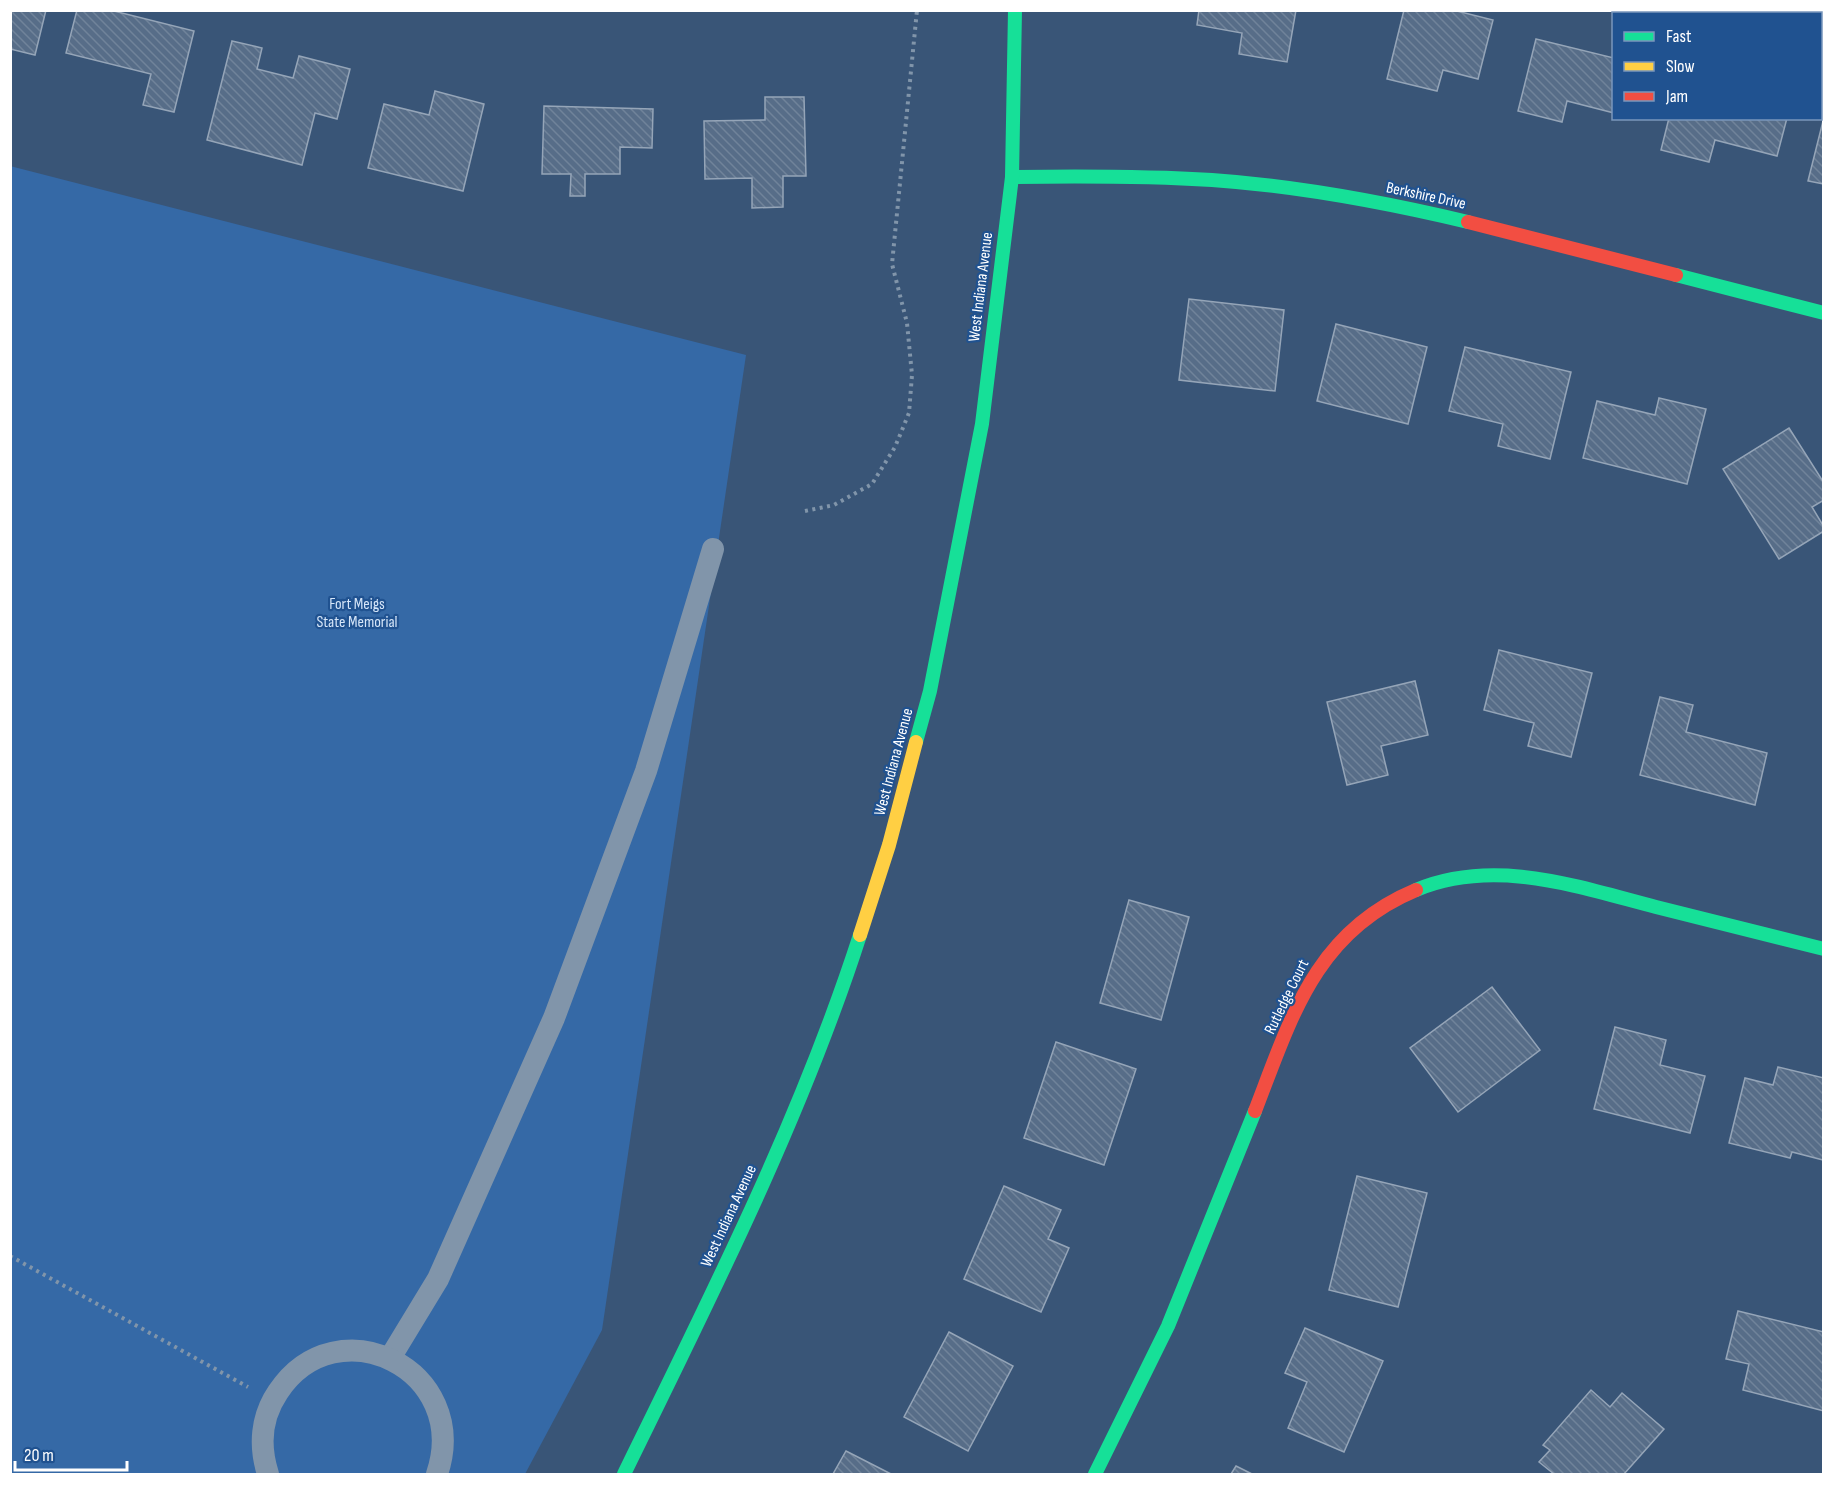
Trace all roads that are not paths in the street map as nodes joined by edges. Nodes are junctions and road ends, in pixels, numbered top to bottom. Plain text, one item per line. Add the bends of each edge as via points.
1 (1015, 10) edge
2 (1012, 177) junction
3 (1824, 313) edge
4 (713, 549) dead end
5 (1824, 949) edge
6 (390, 1358) junction
7 (268, 1474) edge
8 (437, 1474) edge
9 (624, 1474) edge
10 (1095, 1474) edge

1 - 2 street, West Indiana Avenue
2 - 3 street, Berkshire Drive via 1134,175 1244,183 1357,199 1441,215
2 - 9 street, West Indiana Avenue via 982,424 930,691 889,844 841,994 783,1138
4 - 6 lane via 646,771 554,1018 438,1279
5 - 10 street, Rutledge Court via 1513,874 1448,878 1413,890 1372,912 1330,950 1292,1016 1188,1286 1127,1417
6 - 7 lane via 363,1351 335,1352 309,1362 286,1379 271,1402 262,1428 262,1457
6 - 8 lane via 415,1374 433,1397 443,1425 444,1454

